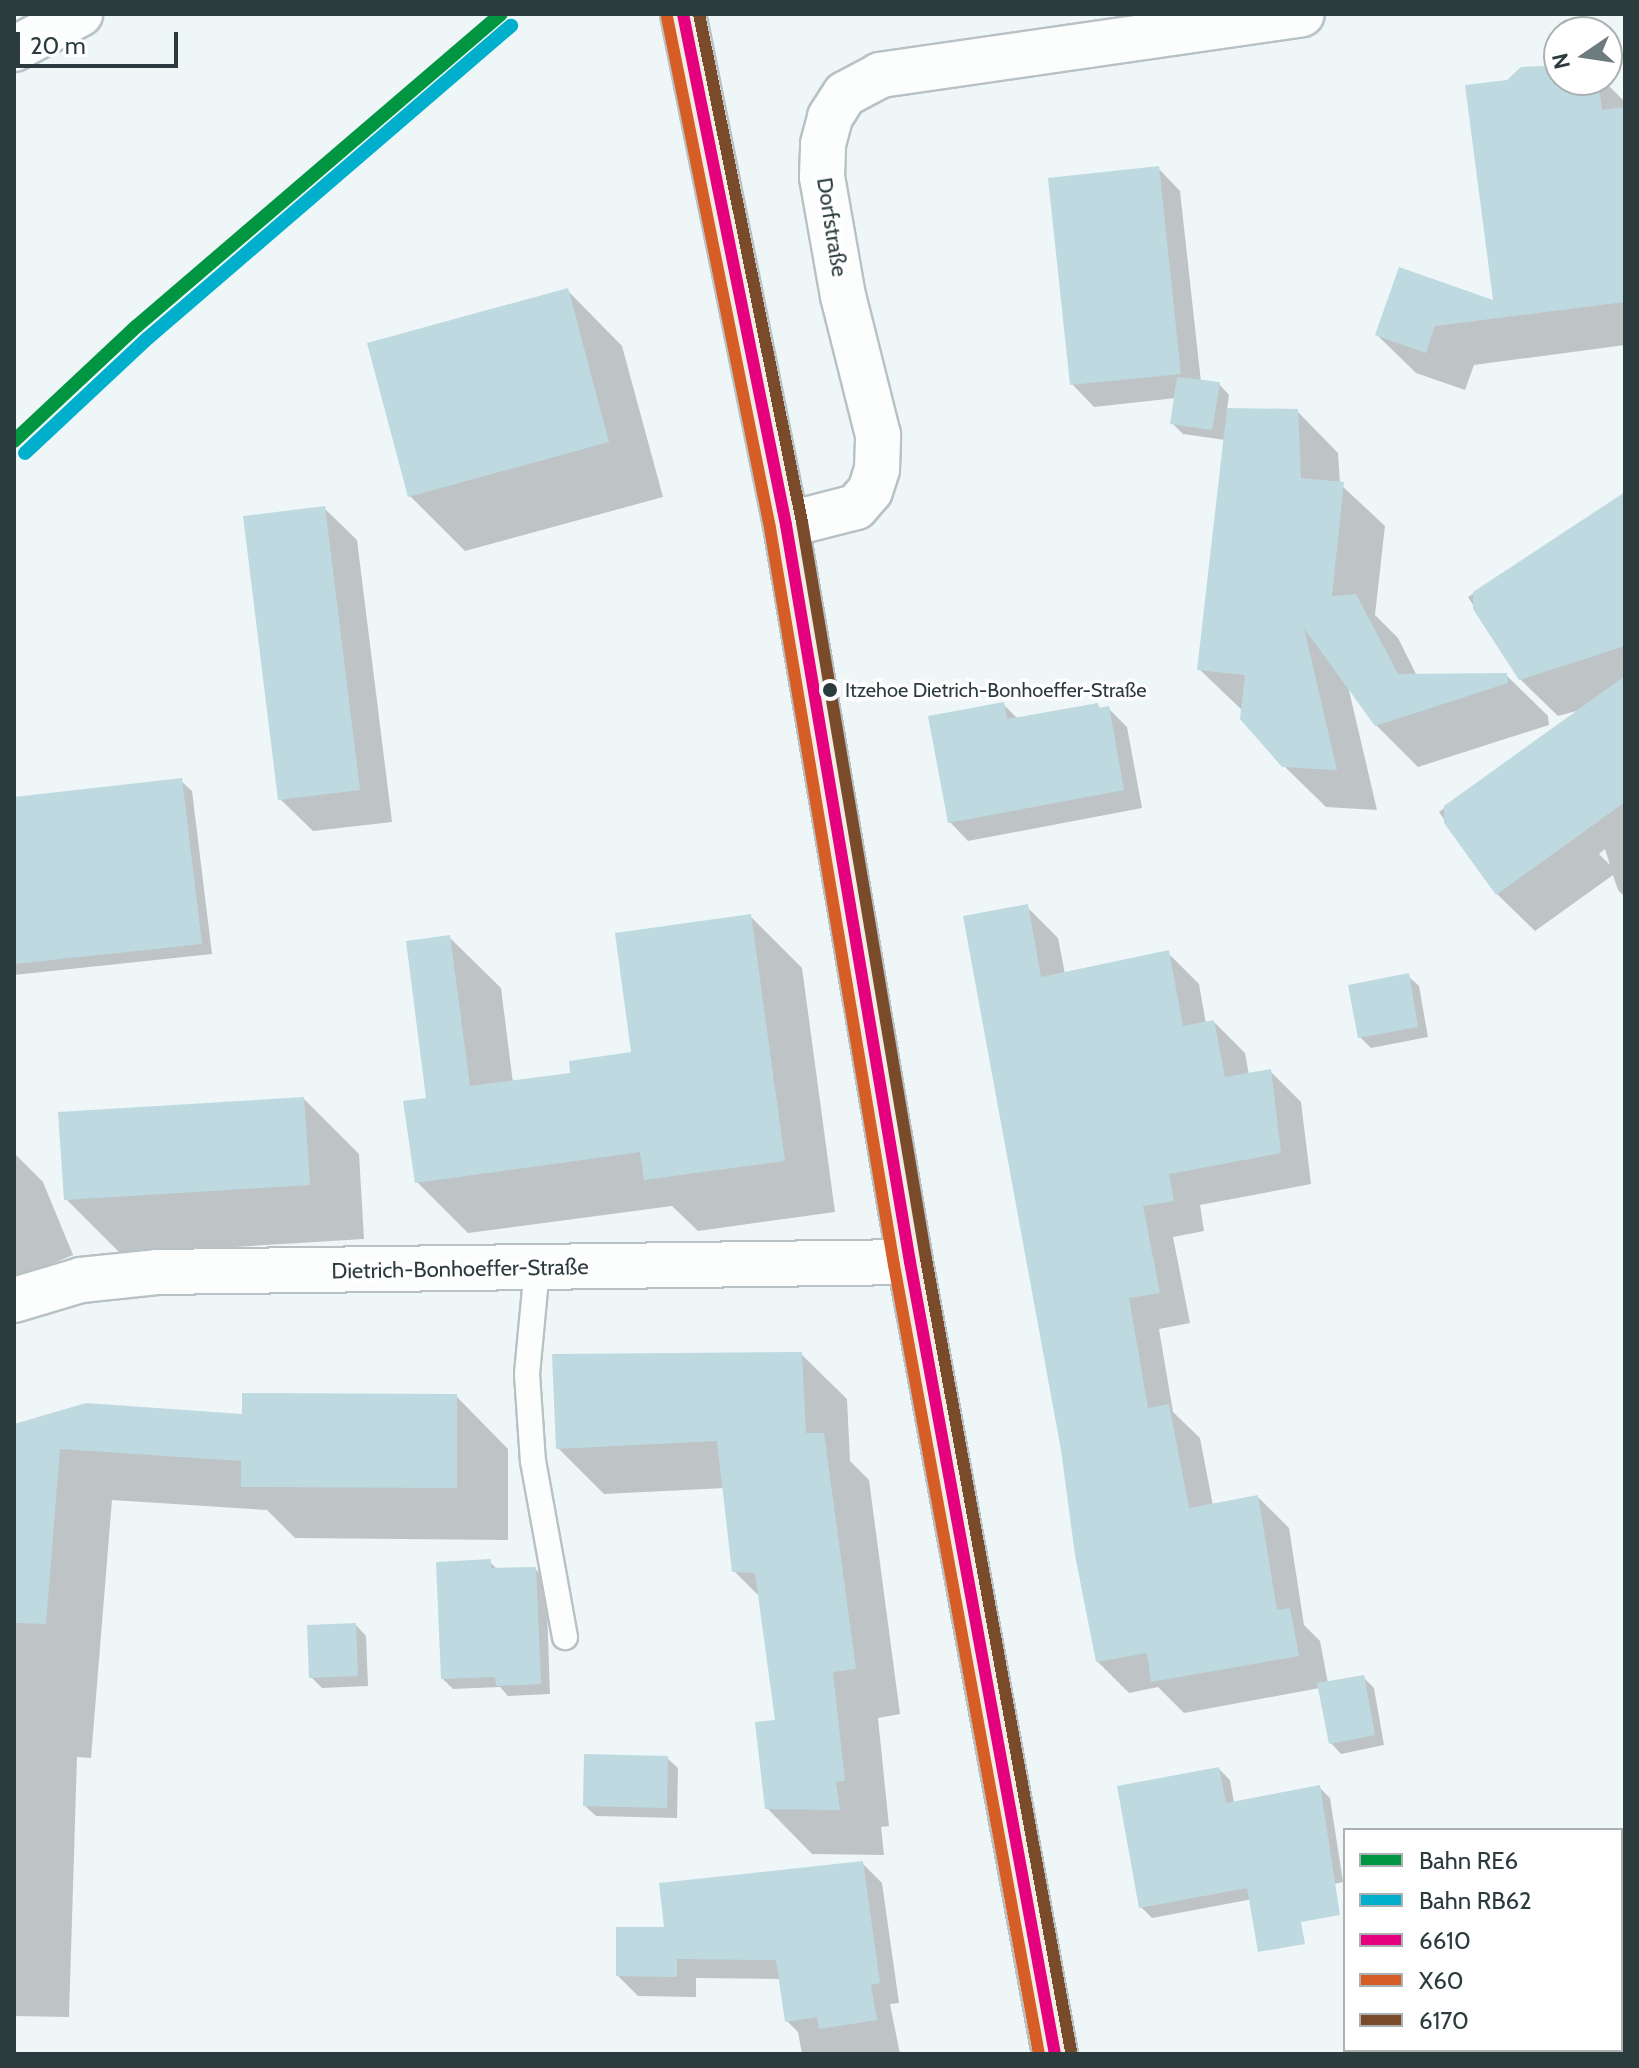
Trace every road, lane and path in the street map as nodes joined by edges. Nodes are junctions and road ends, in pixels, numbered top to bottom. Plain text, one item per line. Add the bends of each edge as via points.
1 (80, 14) edge
2 (683, 14) edge
3 (1302, 14) edge
4 (14, 49) edge
5 (786, 525) junction
6 (910, 1262) junction
7 (537, 1268) junction
8 (14, 1300) edge
9 (565, 1637) dead end
10 (1055, 2054) edge

1 - 4 street
2 - 5 main road
3 - 5 street, Dorfstraße via 880,75 845,94 830,117 822,177 843,296 878,435 877,469 870,491 856,507
5 - 6 main road
6 - 7 street, Dietrich-Bonhoeffer-Straße
6 - 10 main road
7 - 8 street, Dietrich-Bonhoeffer-Straße via 132,1273 81,1280
7 - 9 lane via 527,1374 533,1461

